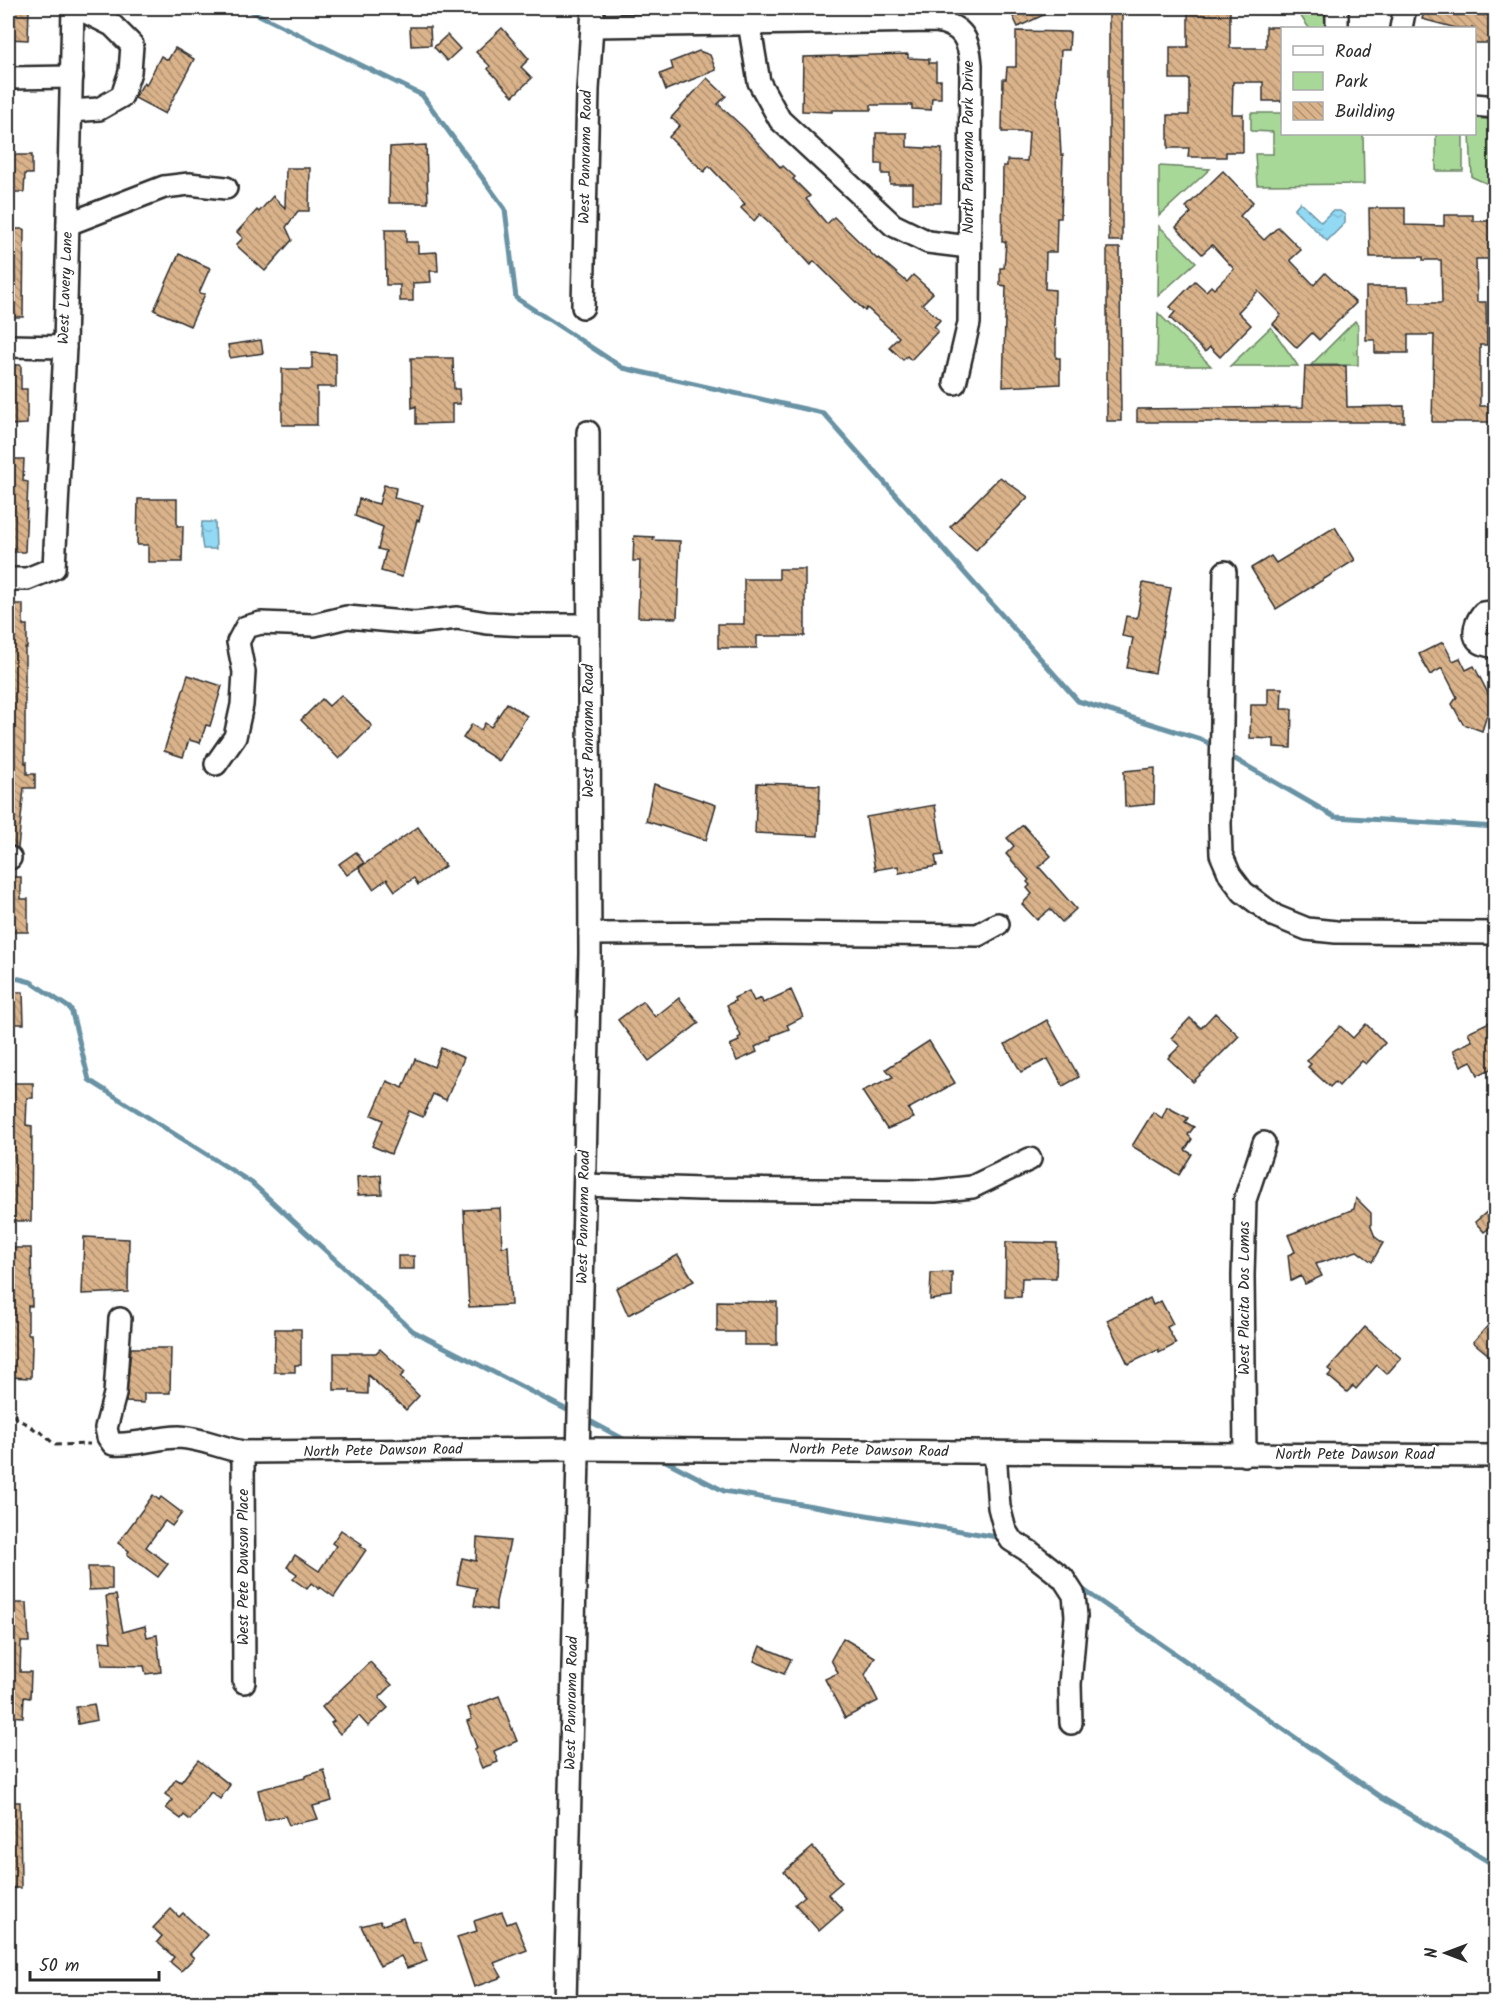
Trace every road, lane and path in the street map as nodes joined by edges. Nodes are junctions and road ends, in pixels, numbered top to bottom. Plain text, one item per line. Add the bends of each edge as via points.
1 (73, 8) edge
2 (78, 8) edge
3 (1405, 8) edge
4 (593, 17) edge
5 (748, 23) junction
6 (1401, 27) edge
7 (72, 77) junction
8 (8, 78) edge
9 (1476, 105) edge
10 (1496, 107) edge
11 (71, 111) junction
12 (226, 188) dead end
13 (68, 224) junction
14 (969, 247) junction
15 (583, 307) dead end
16 (8, 346) edge
17 (65, 346) junction
18 (955, 382) dead end
19 (588, 432) dead end
20 (1224, 572) dead end
21 (8, 579) edge
22 (1496, 615) edge
23 (588, 625) junction
24 (1496, 647) edge
25 (216, 764) dead end
26 (998, 924) dead end
27 (1496, 933) edge
28 (590, 934) junction
29 (1264, 1143) dead end
30 (1030, 1159) dead end
31 (585, 1185) junction
32 (120, 1319) dead end
33 (8, 1407) edge
34 (113, 1444) junction
35 (579, 1449) junction
36 (243, 1452) junction
37 (994, 1452) junction
38 (1245, 1455) junction
39 (1496, 1456) edge
40 (244, 1682) dead end
41 (1071, 1723) dead end
42 (565, 2002) edge

1 - 7 street, West Lavery Lane
2 - 11 street via 112,25 132,45 130,72 122,96 99,109
3 - 6 street
4 - 5 street, North Panorama Park Drive
4 - 15 street, West Panorama Road
5 - 14 street via 759,82 780,120 893,225 928,242
5 - 14 street, North Panorama Park Drive via 936,21 968,29
7 - 8 street
7 - 11 street, West Lavery Lane
9 - 10 street
11 - 13 street, West Lavery Lane
12 - 13 street via 189,184 164,187
13 - 17 street, West Lavery Lane
14 - 18 street, North Panorama Park Drive via 969,323
16 - 17 street
17 - 21 street, West Lavery Lane via 54,568 27,579
19 - 23 street, West Panorama Road
20 - 27 street via 1220,812 1221,854 1230,875 1243,892 1275,916 1307,929
22 - 24 street via 1483,613 1476,621 1475,635 1480,642
23 - 25 street via 528,625 457,618 416,623 347,617 314,626 261,622 246,627 238,642 244,672 235,737
23 - 28 street, West Panorama Road
26 - 28 street via 978,935
28 - 31 street, West Panorama Road
29 - 38 street, West Placita Dos Lomas via 1245,1200
30 - 31 street via 972,1187 935,1191
31 - 35 street, West Panorama Road
32 - 34 street via 116,1387 106,1428
33 - 34 path via 15,1417 55,1444
34 - 36 street, North Pete Dawson Road via 196,1438
35 - 36 street, North Pete Dawson Road
35 - 37 street, North Pete Dawson Road
35 - 42 street, West Panorama Road
36 - 40 street, West Pete Dawson Place
37 - 38 street, North Pete Dawson Road
37 - 41 street via 1005,1530 1011,1540 1063,1578 1074,1595
38 - 39 street, North Pete Dawson Road

